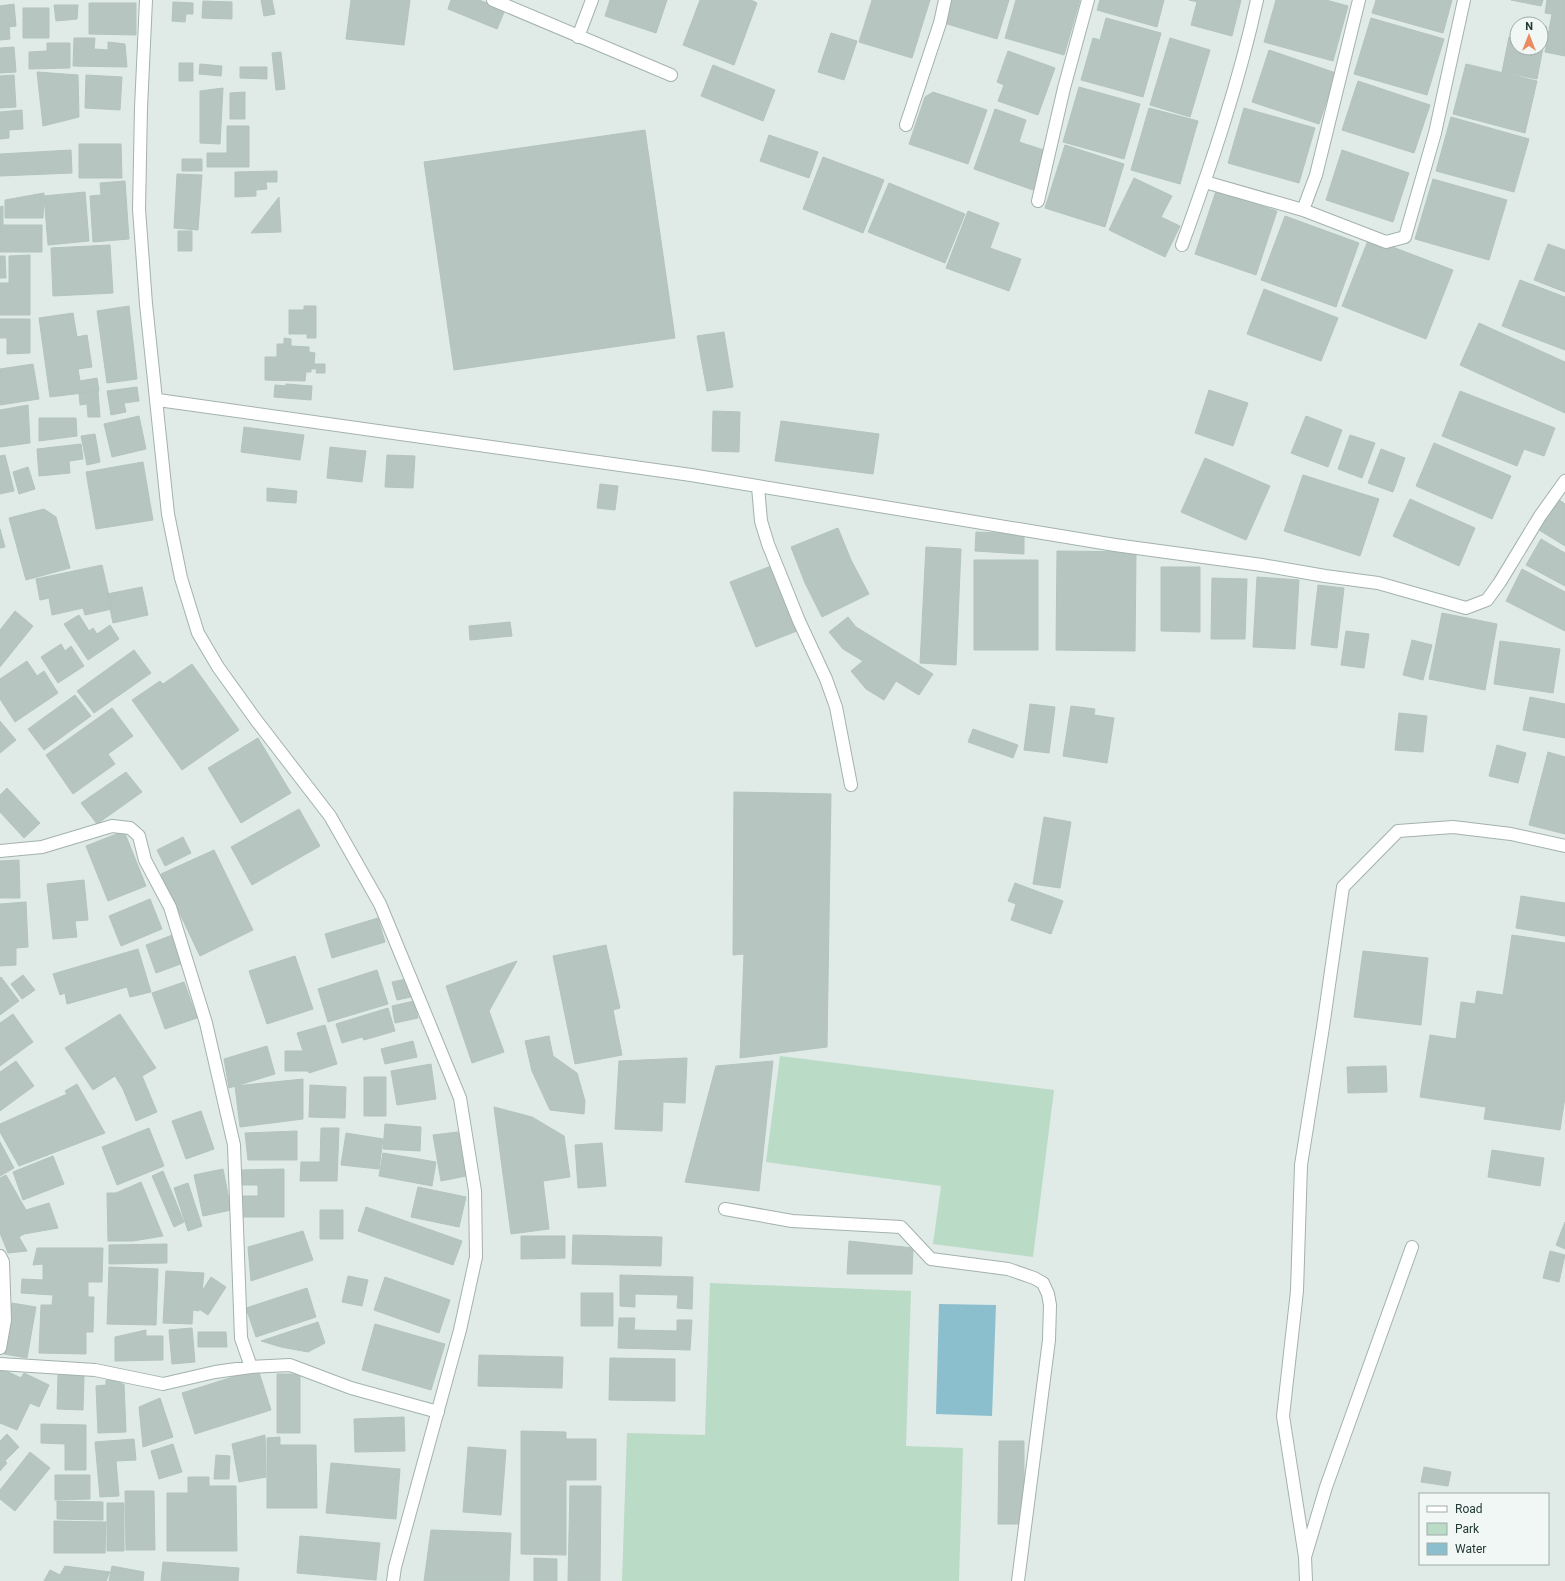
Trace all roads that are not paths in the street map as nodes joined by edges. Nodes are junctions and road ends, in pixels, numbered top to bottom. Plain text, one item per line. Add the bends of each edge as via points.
1 (146, 0) edge
2 (493, 0) edge
3 (592, 0) edge
4 (945, 0) edge
5 (1088, 0) edge
6 (1257, 0) edge
7 (1359, 0) edge
8 (1464, 0) edge
9 (578, 37) junction
10 (671, 75) dead end
11 (906, 125) dead end
12 (1205, 182) junction
13 (1038, 201) dead end
14 (1303, 210) junction
15 (1182, 245) dead end
16 (158, 400) junction
17 (1565, 481) edge
18 (758, 487) junction
19 (851, 785) dead end
20 (1565, 846) edge
21 (0, 852) edge
22 (725, 1209) dead end
23 (1412, 1247) dead end
24 (0, 1256) edge
25 (0, 1348) edge
26 (0, 1364) edge
27 (251, 1367) junction
28 (438, 1412) junction
29 (1304, 1556) junction
30 (393, 1581) edge
31 (1018, 1581) edge
32 (1306, 1581) edge

1 - 16 street via 140,209 146,304
2 - 9 street
3 - 9 street
4 - 11 street via 940,23
5 - 13 street via 1064,88
6 - 12 street
7 - 14 street via 1316,175
8 - 14 street via 1434,133 1404,237 1386,242
9 - 10 street
12 - 14 street
12 - 15 street
16 - 18 street via 691,475
16 - 28 street via 168,514 181,578 198,633 218,667 256,720 330,816 380,904 460,1098 475,1191 476,1257
17 - 18 street via 1487,600 1466,608 1378,583 1262,564 1107,544
18 - 19 street via 761,521 768,544 836,707
20 - 29 street via 1512,834 1454,827 1398,831 1343,888 1301,1165 1297,1291 1283,1416
21 - 27 street via 42,847 112,826 130,828 140,836 145,860 170,907 204,1016 234,1145 241,1338
22 - 31 street via 792,1221 901,1227 931,1259 1008,1269 1043,1283 1050,1305 1049,1340
23 - 29 street
24 - 25 street via 3,1262 5,1320
26 - 27 street via 95,1370 163,1384
27 - 28 street via 290,1365 350,1388
28 - 30 street
29 - 32 street

